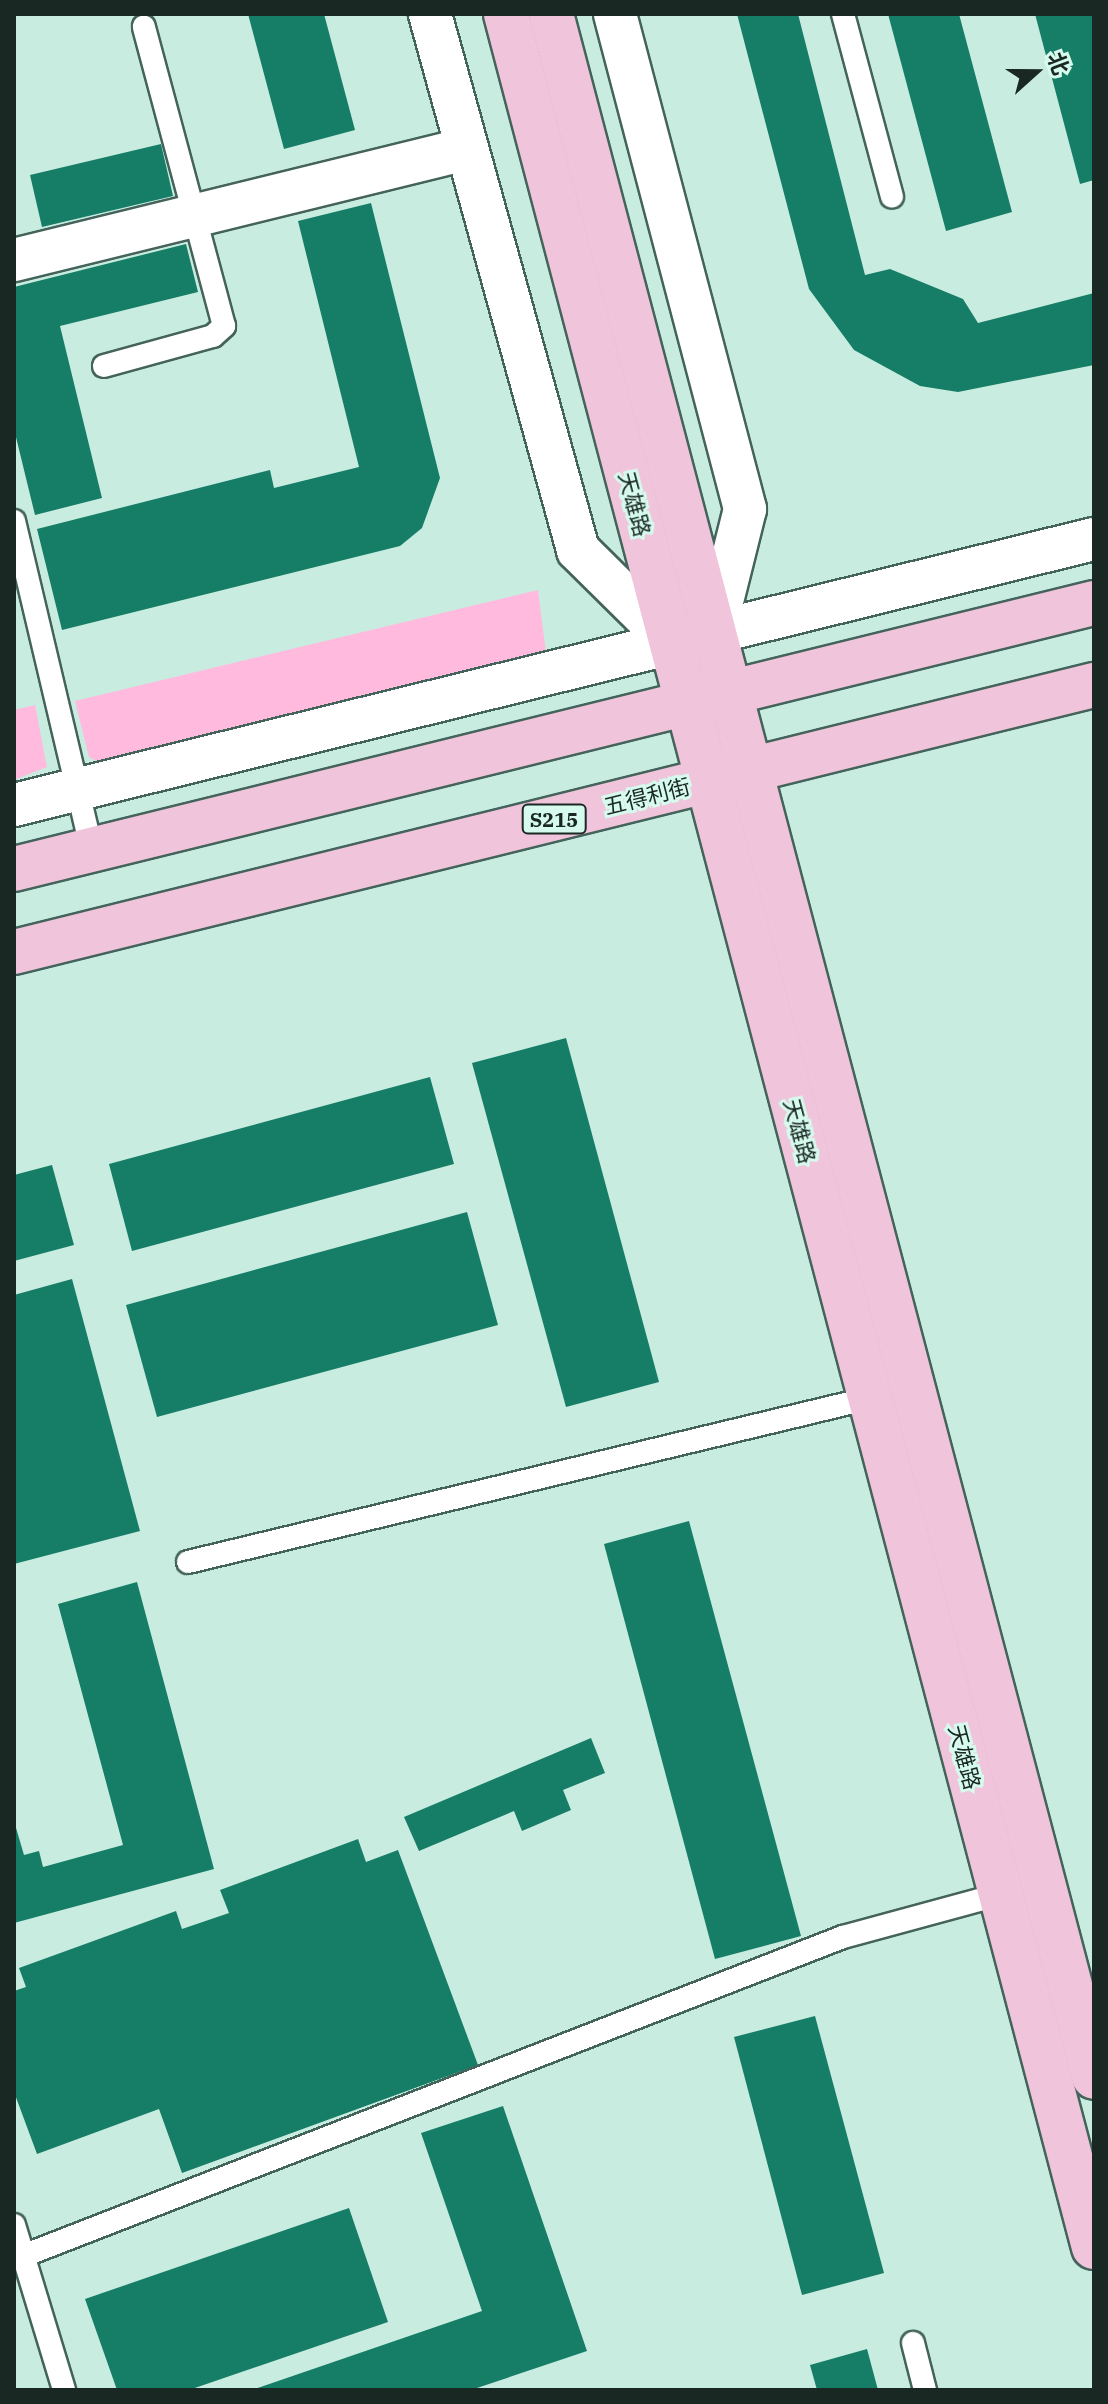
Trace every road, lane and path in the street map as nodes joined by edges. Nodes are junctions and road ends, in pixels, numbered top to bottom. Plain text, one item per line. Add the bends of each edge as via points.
1 (430, 14) edge
2 (506, 14) edge
3 (551, 14) edge
4 (615, 14) edge
5 (843, 14) edge
6 (144, 27) dead end
7 (467, 149) junction
8 (892, 197) dead end
9 (194, 216) junction
10 (14, 260) edge
11 (104, 366) dead end
12 (14, 521) edge
13 (1094, 539) edge
14 (1094, 603) edge
15 (714, 633) junction
16 (672, 643) junction
17 (1094, 685) edge
18 (730, 693) junction
19 (688, 703) junction
20 (750, 770) junction
21 (708, 781) junction
22 (78, 789) junction
23 (14, 805) edge
24 (92, 850) junction
25 (14, 869) edge
26 (14, 952) edge
27 (870, 1398) junction
28 (188, 1562) dead end
29 (1001, 1894) junction
30 (1094, 2077) edge
31 (14, 2225) edge
32 (1094, 2247) edge
33 (23, 2256) junction
34 (913, 2343) dead end
35 (64, 2390) edge
36 (925, 2390) edge

1 - 7 street
2 - 16 main road, 天雄路
3 - 15 main road, 天雄路
4 - 15 street via 745,509
5 - 8 lane
6 - 9 lane
7 - 9 street
7 - 16 street via 578,550
9 - 10 street
9 - 11 lane via 224,326 213,336
12 - 22 lane
13 - 15 street
14 - 18 main road
15 - 16 street
15 - 18 main road, 天雄路
16 - 19 main road, 天雄路
16 - 22 street
17 - 20 main road, 五得利街 / S215
18 - 19 main road
18 - 20 main road, 天雄路
19 - 21 main road, 天雄路
19 - 24 main road
20 - 21 main road, 五得利街 / S215
20 - 30 main road, 天雄路
21 - 26 main road, 五得利街 / S215
21 - 27 main road, 天雄路
22 - 23 street
22 - 24 lane
24 - 25 main road
27 - 28 lane
27 - 29 main road, 天雄路
29 - 32 main road, 天雄路
29 - 33 lane via 843,1937
31 - 33 lane
33 - 35 lane
34 - 36 lane

